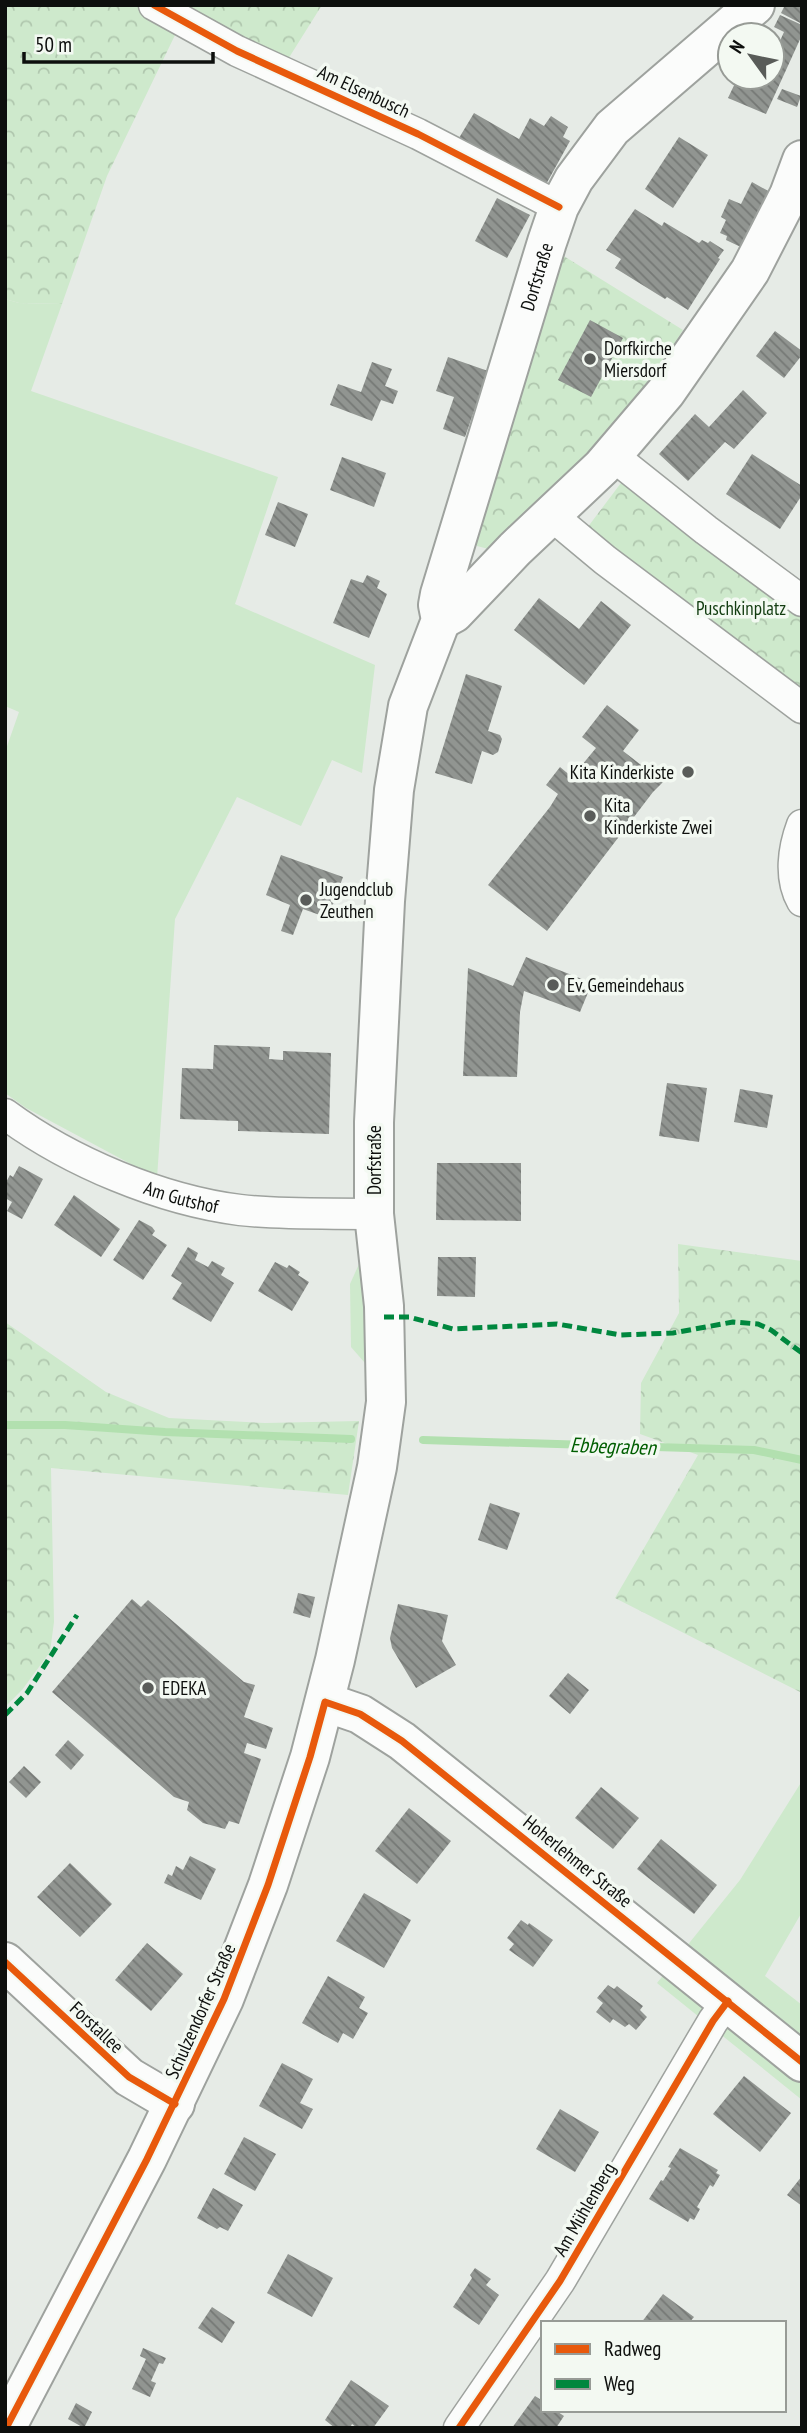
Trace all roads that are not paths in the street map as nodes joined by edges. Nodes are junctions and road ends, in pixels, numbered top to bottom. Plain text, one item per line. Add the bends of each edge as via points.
1 (154, 5) edge
2 (755, 5) edge
3 (802, 160) edge
4 (559, 207) junction
5 (613, 456) junction
6 (551, 515) junction
7 (802, 601) edge
8 (441, 620) junction
9 (802, 708) edge
10 (802, 825) edge
11 (802, 901) edge
12 (5, 1114) edge
13 (374, 1214) junction
14 (325, 1702) junction
15 (5, 1962) edge
16 (728, 2001) junction
17 (802, 2062) edge
18 (175, 2104) junction
19 (6, 2428) edge
20 (459, 2428) edge

1 - 4 street, Am Elsenbusch via 237,51 418,134
2 - 4 main road, Dorfstraße via 612,128
3 - 5 main road, Dorfstraße via 764,248 737,291
4 - 8 main road, Dorfstraße via 443,583 438,605
5 - 6 main road, Dorfstraße
5 - 7 street
6 - 8 main road, Dorfstraße via 454,613
6 - 9 street
8 - 13 main road, Dorfstraße via 408,706 395,777 380,996
10 - 11 street via 793,872
12 - 13 street, Am Gutshof via 78,1158 133,1183 202,1203 242,1210
13 - 14 main road, Dorfstraße via 384,1307 384,1423
14 - 16 main road, Hoherlehmer Straße via 360,1714 402,1741
14 - 18 main road, Schulzendorfer Straße via 250,1937
15 - 18 main road, Forstallee via 129,2077
16 - 17 main road, Hoherlehmer Straße
16 - 20 street, Am Mühlenberg via 560,2281
18 - 19 main road, Schulzendorfer Straße

